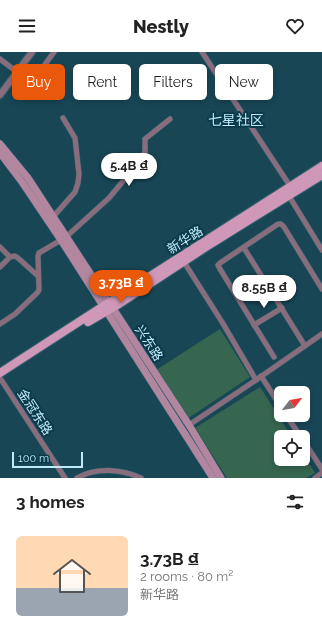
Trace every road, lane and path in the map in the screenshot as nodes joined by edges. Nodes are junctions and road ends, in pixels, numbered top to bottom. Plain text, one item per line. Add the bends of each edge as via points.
1 (32, 52) edge
2 (54, 52) edge
3 (202, 52) edge
4 (0, 59) edge
5 (23, 64) edge
6 (45, 64) edge
7 (12, 68) edge
8 (12, 79) edge
9 (0, 95) edge
10 (63, 118) dead end
11 (170, 119) dead end
12 (0, 144) edge
13 (0, 153) edge
14 (322, 166) edge
15 (322, 175) edge
16 (290, 186) junction
17 (289, 196) junction
18 (53, 217) junction
19 (63, 238) junction
20 (0, 247) edge
21 (244, 248) junction
22 (322, 250) edge
23 (10, 257) junction
24 (184, 262) junction
25 (0, 267) edge
26 (38, 276) junction
27 (322, 289) edge
28 (107, 307) junction
29 (282, 308) junction
30 (0, 324) edge
31 (254, 325) junction
32 (322, 334) edge
33 (305, 346) junction
34 (274, 357) dead end
35 (261, 376) junction
36 (0, 377) edge
37 (256, 380) junction
38 (274, 396) edge
39 (189, 425) junction
40 (310, 451) edge
41 (322, 469) edge
42 (322, 473) edge
43 (65, 478) edge
44 (77, 478) edge
45 (141, 478) edge
46 (213, 478) edge
47 (221, 478) edge
48 (314, 478) edge

1 - 5 street
2 - 6 street
3 - 16 street
4 - 7 street
8 - 9 street
10 - 18 street via 75,138 78,178 75,192
11 - 19 street via 145,139 145,152 109,198
12 - 18 main road, 兴东路 via 28,178
13 - 19 main road, 兴东路
14 - 16 main road, 新华路
15 - 17 main road, 新华路
16 - 28 main road, 新华路
17 - 22 street
17 - 24 main road, 新华路
18 - 19 main road, 兴东路
19 - 26 street via 39,253
19 - 28 main road, 兴东路
20 - 23 street
21 - 27 street via 281,224
21 - 29 street
21 - 31 street via 218,265
23 - 25 street
23 - 26 street via 18,258
24 - 28 main road, 新华路
24 - 37 street
26 - 30 street via 37,293
28 - 36 main road, 新华路
28 - 39 main road, 兴东路
28 - 46 main road, 兴东路
29 - 31 street
29 - 33 street
31 - 34 street
32 - 33 street
33 - 35 street
35 - 37 street
35 - 38 street
36 - 43 street, 金冠东路
37 - 39 street
39 - 47 main road, 兴东路
40 - 41 street
42 - 48 street
44 - 45 street via 91,472 111,471

